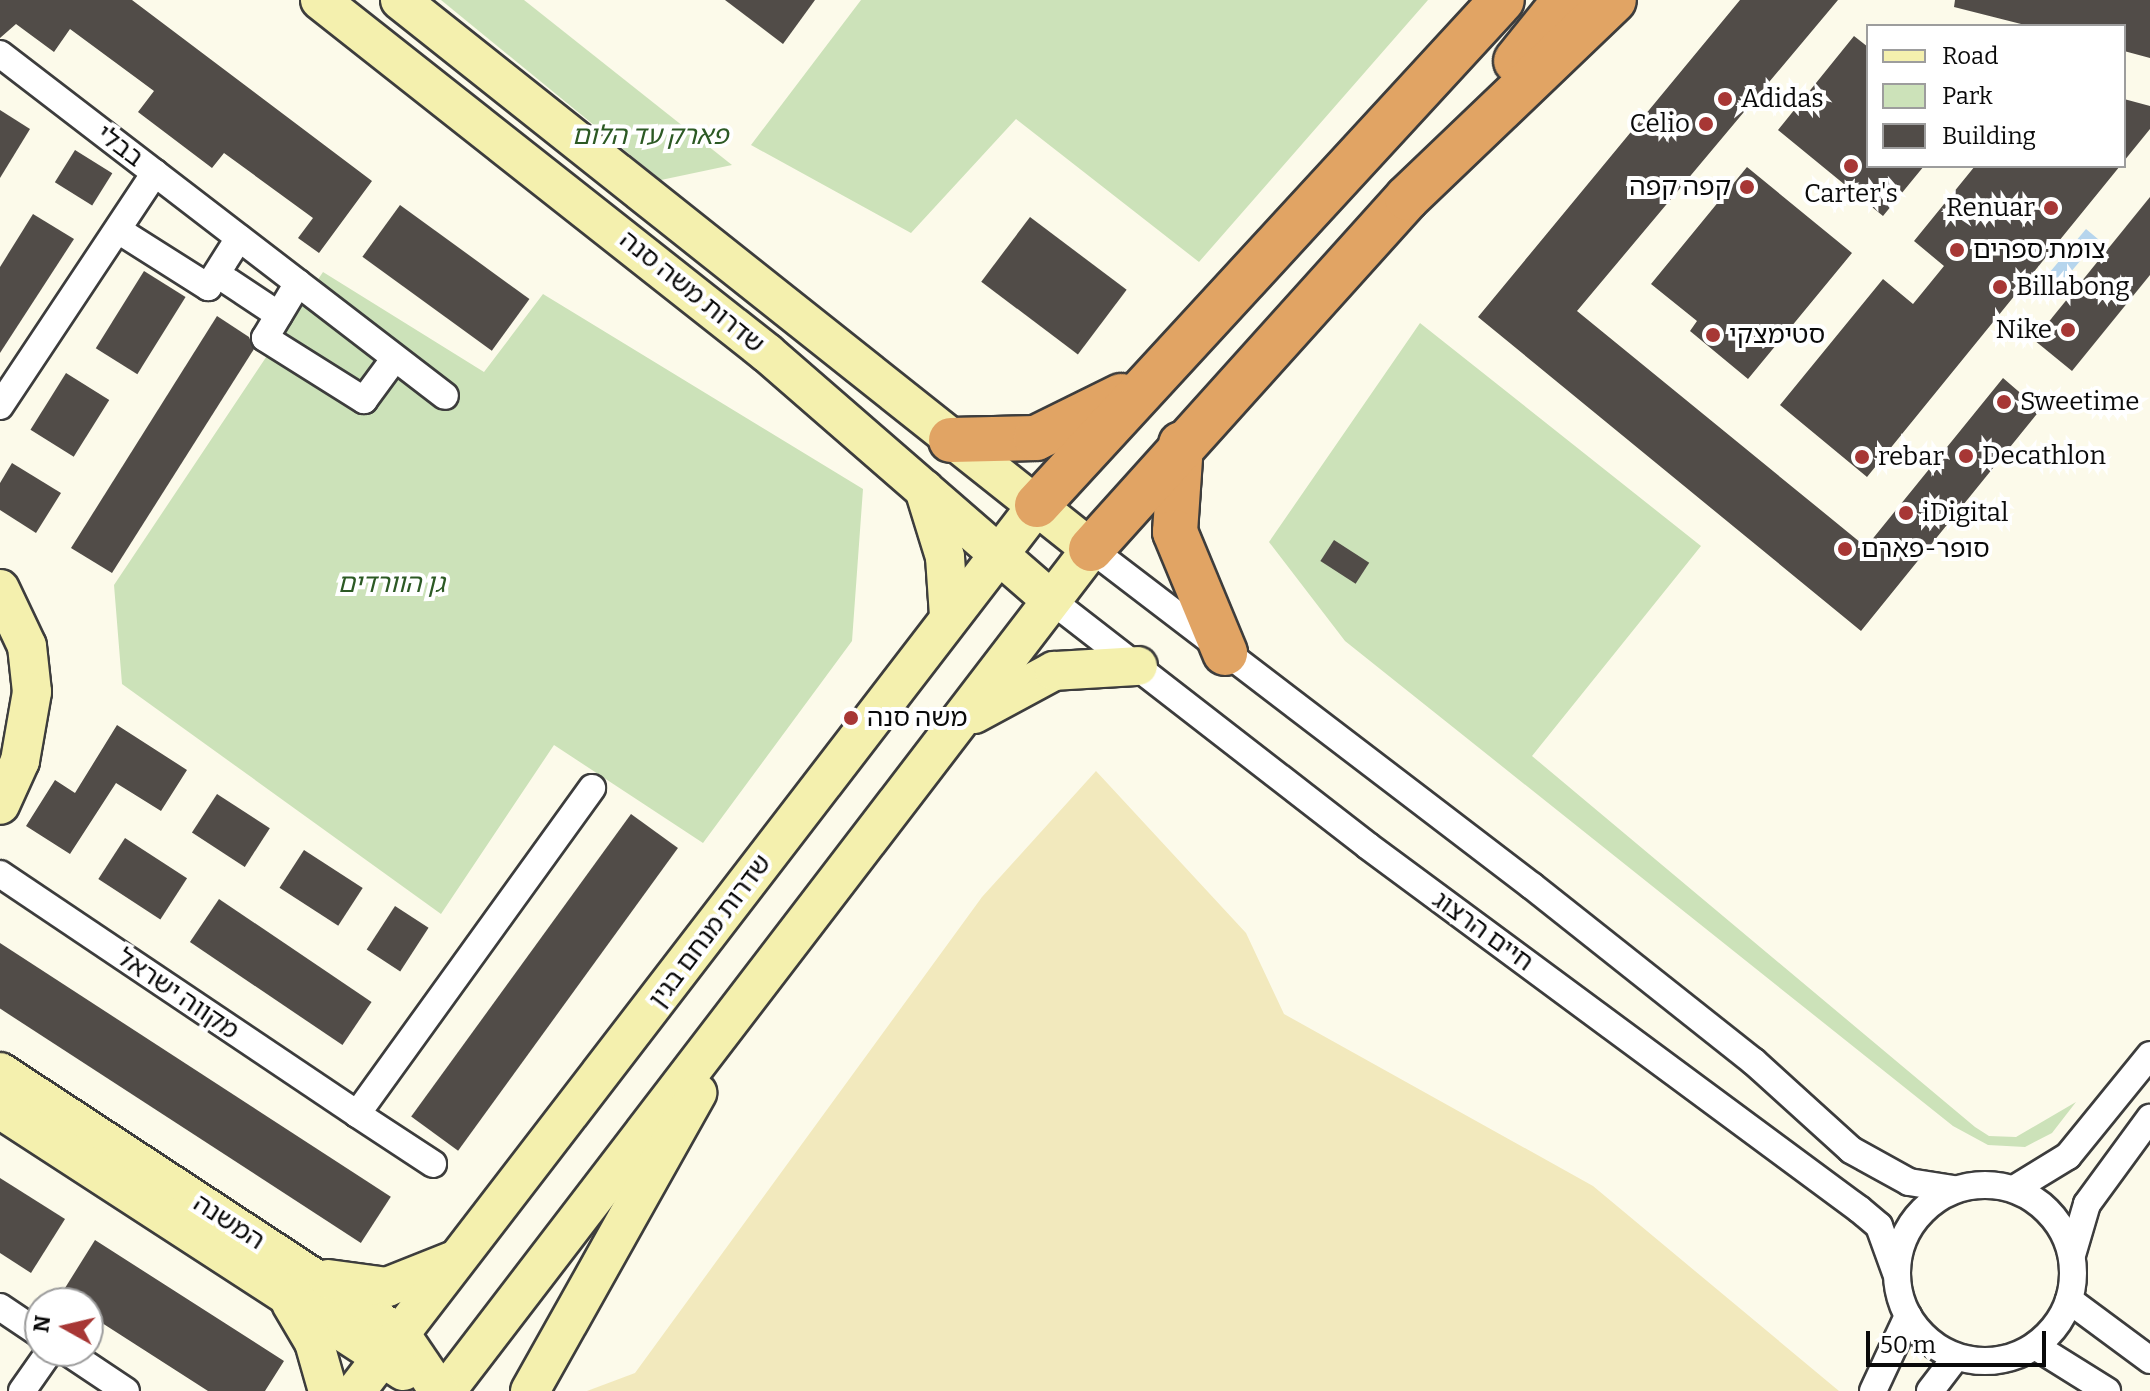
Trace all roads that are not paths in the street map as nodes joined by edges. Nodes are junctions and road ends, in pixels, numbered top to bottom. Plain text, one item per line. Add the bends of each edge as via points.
1 (320, 0) edge
2 (400, 0) edge
3 (1485, 0) edge
4 (1502, 0) edge
5 (1565, 0) edge
6 (1614, 0) edge
7 (0, 54) edge
8 (1385, 129) junction
9 (155, 173) junction
10 (1407, 198) junction
11 (118, 230) junction
12 (239, 238) junction
13 (217, 274) junction
14 (298, 283) junction
15 (279, 315) junction
16 (395, 358) junction
17 (1165, 371) junction
18 (445, 396) dead end
19 (0, 406) edge
20 (951, 440) junction
21 (1181, 444) junction
22 (921, 481) junction
23 (1037, 505) junction
24 (1091, 549) junction
25 (998, 554) junction
26 (0, 589) edge
27 (1051, 600) junction
28 (949, 615) junction
29 (1225, 653) junction
30 (1138, 666) junction
31 (955, 725) junction
32 (592, 788) dead end
33 (0, 805) edge
34 (0, 874) edge
35 (743, 1006) junction
36 (2150, 1055) edge
37 (0, 1072) edge
38 (0, 1109) edge
39 (357, 1114) junction
40 (2150, 1118) edge
41 (433, 1164) dead end
42 (1953, 1189) junction
43 (2014, 1189) junction
44 (470, 1248) junction
45 (2072, 1255) junction
46 (1896, 1273) junction
47 (296, 1283) junction
48 (2069, 1300) junction
49 (0, 1307) edge
50 (1908, 1316) junction
51 (24, 1323) edge
52 (392, 1346) junction
53 (2035, 1346) junction
54 (1956, 1357) junction
55 (2150, 1360) edge
56 (39, 1367) edge
57 (90, 1367) edge
58 (22, 1391) edge
59 (126, 1391) edge
60 (328, 1391) edge
61 (356, 1391) edge
62 (436, 1391) edge
63 (446, 1391) edge
64 (530, 1391) edge
65 (1873, 1391) edge
66 (1930, 1391) edge
67 (2107, 1391) edge

1 - 22 main road, שדרות משה סנה via 648,255
2 - 20 main road, שדרות משה סנה
3 - 8 highway
4 - 8 highway
5 - 10 highway
6 - 10 highway
7 - 9 street, בבלי
8 - 17 highway
9 - 11 street
9 - 12 street, בבלי
10 - 21 highway
11 - 13 street via 208,287
11 - 19 street
12 - 13 street
12 - 14 street, בבלי
13 - 15 street
14 - 15 street
14 - 16 street, בבלי
15 - 16 street via 265,338 364,400
16 - 18 street, בבלי
17 - 20 highway via 1056,432
17 - 23 highway
20 - 23 main road, שדרות משה סנה
21 - 24 highway
21 - 29 highway via 1175,532
22 - 25 main road, שדרות משה סנה
22 - 28 main road via 943,546
23 - 24 main road, שדרות משה סנה
23 - 25 main road, שדרות מנחם בגין
24 - 27 main road
24 - 29 street
25 - 27 main road, שדרות משה סנה
25 - 28 main road, שדרות מנחם בגין
26 - 33 main road via 27,646 28,729
27 - 30 street, חיים הרצוג
27 - 31 main road
28 - 44 main road, שדרות מנחם בגין
29 - 42 street via 1716,1031 1851,1150 1909,1182
30 - 31 main road via 1054,671
30 - 46 street, חיים הרצוג via 1368,846 1859,1209 1879,1226
31 - 35 main road
32 - 39 street
34 - 39 street, מקווה ישראל
35 - 63 main road
35 - 64 main road
36 - 43 street via 2068,1156
37 - 47 main road, המשנה
38 - 47 main road, המשנה
39 - 41 street, מקווה ישראל
40 - 45 street via 2087,1204
42 - 43 street
42 - 46 street via 1912,1223
43 - 45 street via 2061,1227
44 - 47 main road via 430,1274 387,1287
44 - 52 main road, שדרות מנחם בגין
45 - 48 street
46 - 50 street
47 - 52 main road, המשנה
47 - 60 main road
48 - 53 street
48 - 55 street
49 - 51 street
50 - 54 street via 1932,1344
50 - 65 street
52 - 61 main road, שדרות מנחם בגין
52 - 62 main road, המשנה
53 - 54 street via 2010,1358
53 - 67 street
54 - 66 street
56 - 58 street
57 - 59 street

